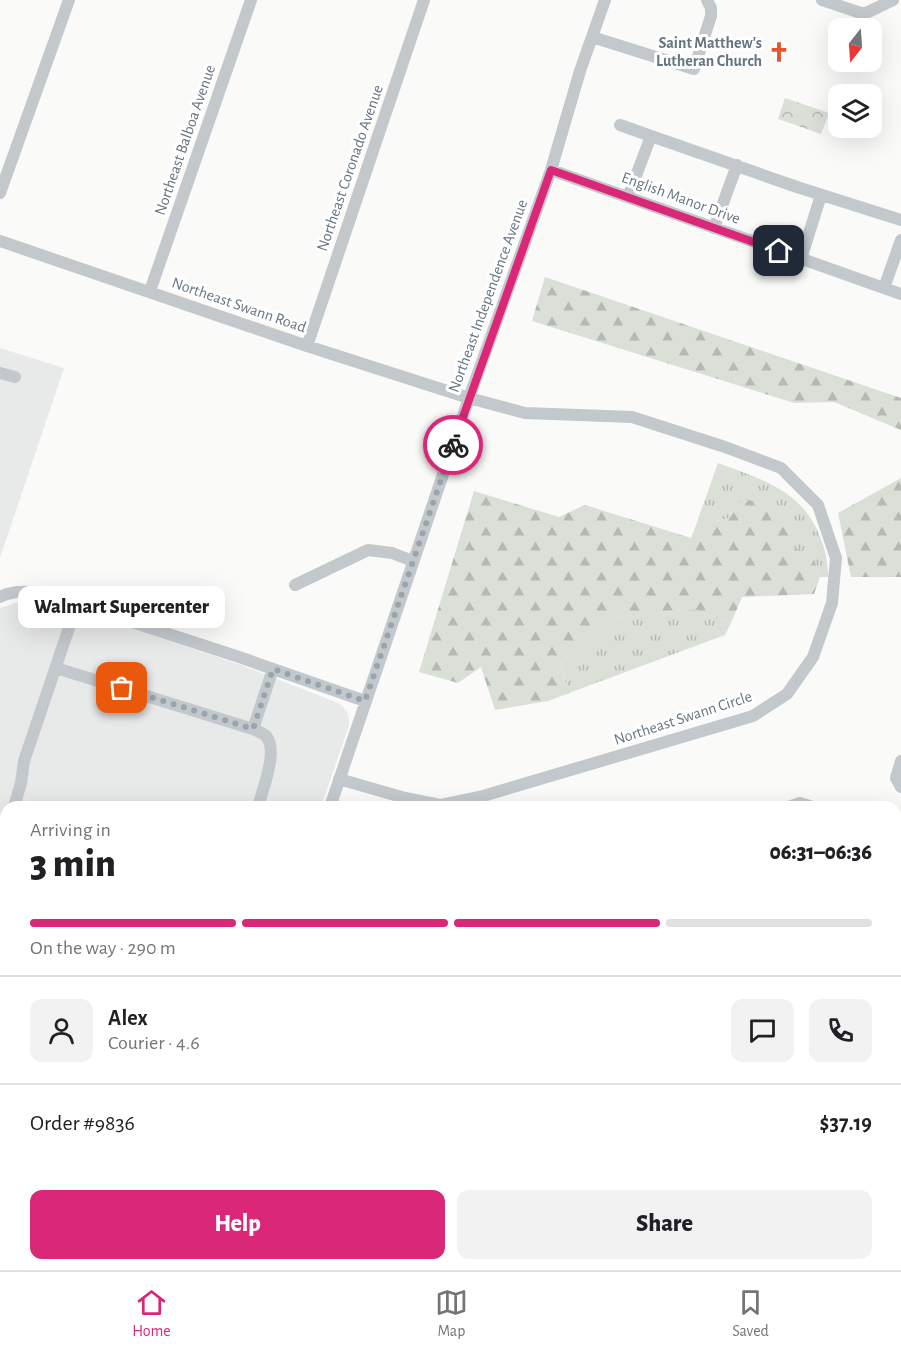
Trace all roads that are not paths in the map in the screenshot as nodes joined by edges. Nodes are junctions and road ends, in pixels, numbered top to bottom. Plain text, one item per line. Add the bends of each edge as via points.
1 (69, 0) edge
2 (251, 0) edge
3 (424, 0) edge
4 (605, 0) edge
5 (707, 0) edge
6 (822, 0) edge
7 (893, 0) edge
8 (592, 37) junction
9 (620, 125) dead end
10 (651, 136) junction
11 (737, 165) junction
12 (551, 170) junction
13 (0, 194) edge
14 (821, 195) junction
15 (628, 197) junction
16 (901, 220) edge
17 (714, 228) junction
18 (901, 240) edge
19 (0, 241) edge
20 (801, 259) junction
21 (884, 288) junction
22 (150, 291) junction
23 (901, 294) edge
24 (307, 346) junction
25 (0, 373) edge
26 (15, 377) dead end
27 (469, 398) junction
28 (413, 561) junction
29 (295, 585) dead end
30 (0, 597) edge
31 (78, 604) junction
32 (56, 668) junction
33 (273, 669) junction
34 (365, 701) junction
35 (253, 729) junction
36 (901, 761) edge
37 (339, 779) junction
38 (901, 787) edge
39 (16, 801) edge
40 (260, 801) edge
41 (332, 801) edge
42 (418, 801) edge
43 (462, 801) edge

1 - 13 street
2 - 22 street, Northeast Balboa Avenue
3 - 24 street, Northeast Coronado Avenue
4 - 8 street, Northeast Independence Avenue
5 - 8 street via 711,16 694,69
6 - 7 street via 864,14
8 - 12 street, Northeast Independence Avenue
9 - 10 street
10 - 11 street
10 - 15 street
11 - 14 street
11 - 17 street
12 - 15 street, English Manor Drive
12 - 27 street, Northeast Independence Avenue
14 - 16 street
14 - 20 street
15 - 17 street, English Manor Drive
17 - 20 street, English Manor Drive
18 - 21 street
19 - 22 street, Northeast Swann Road
20 - 21 street, English Manor Drive
21 - 23 street, English Manor Drive
22 - 24 street, Northeast Swann Road
24 - 27 street, Northeast Swann Road
25 - 26 street
27 - 28 street, Northeast Independence Avenue
27 - 43 street, Northeast Swann Circle via 525,414 632,417 781,468 818,505 836,558 832,603 817,646 788,694 753,716
28 - 29 street via 368,550
28 - 34 street, Northeast Independence Avenue
30 - 31 street via 40,593
31 - 32 street
31 - 33 street
32 - 35 street
32 - 39 street via 24,761
33 - 34 street
33 - 35 street
34 - 37 street, Northeast Independence Avenue
35 - 40 street via 266,735 271,747
36 - 38 street via 896,778
37 - 41 street, Northeast Independence Avenue
37 - 42 street, Northeast Swann Circle

